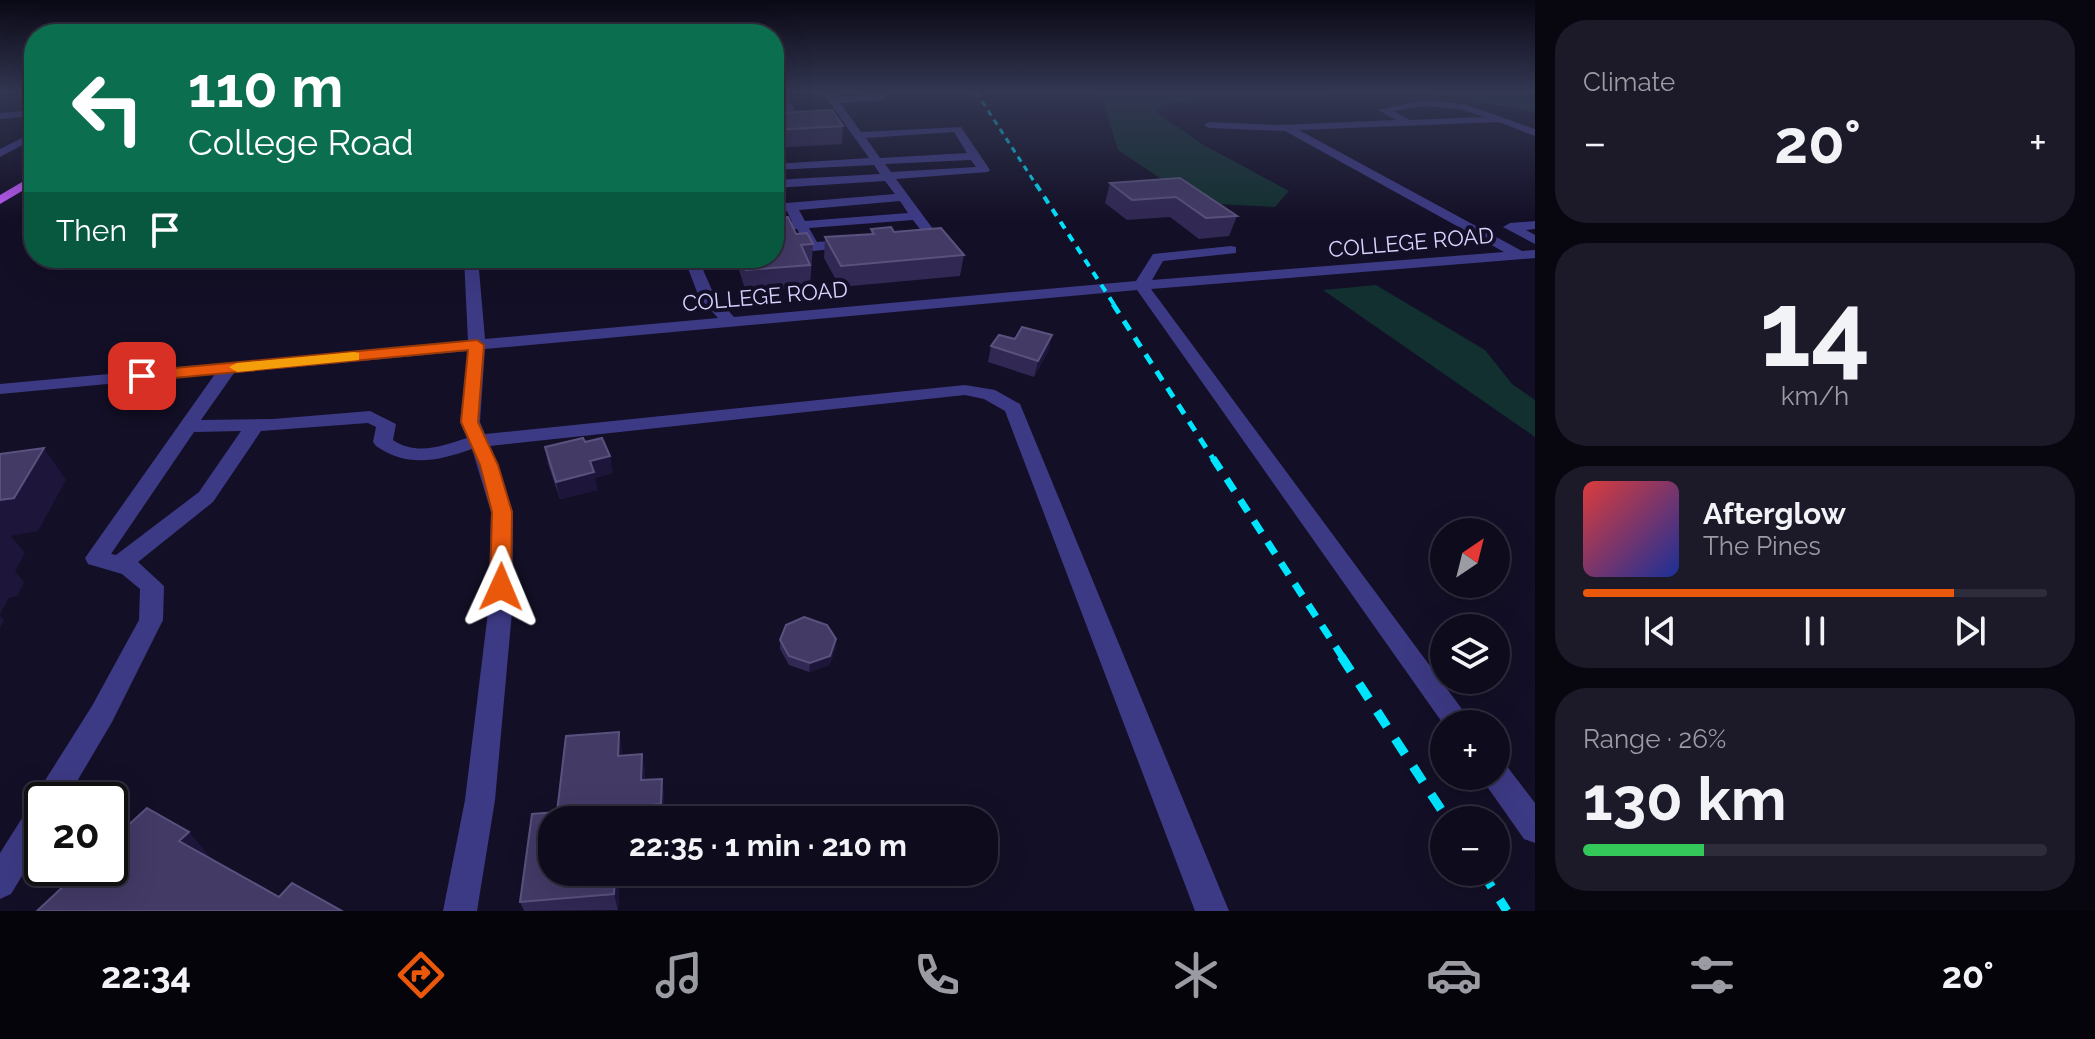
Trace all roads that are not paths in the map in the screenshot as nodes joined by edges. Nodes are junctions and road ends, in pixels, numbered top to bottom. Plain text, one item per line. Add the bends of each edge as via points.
1 (24, 135) edge
2 (859, 135) joint
3 (867, 135) edge
4 (961, 135) edge
5 (1300, 135) edge
6 (0, 137) edge
7 (24, 140) edge
8 (967, 142) junction
9 (868, 148) junction
10 (0, 154) edge
11 (784, 154) edge
12 (975, 156) junction
13 (877, 161) junction
14 (784, 166) edge
15 (888, 176) junction
16 (784, 183) edge
17 (24, 185) edge
18 (903, 197) junction
19 (0, 200) edge
20 (784, 207) edge
21 (791, 207) junction
22 (916, 216) junction
23 (801, 225) junction
24 (1535, 225) edge
25 (784, 226) edge
26 (902, 239) edge
27 (1535, 240) edge
28 (872, 242) edge
29 (1231, 250) dead end
30 (1528, 255) edge
31 (472, 268) edge
32 (695, 268) edge
33 (1141, 285) junction
34 (729, 321) junction
35 (477, 345) junction
36 (228, 368) junction
37 (0, 389) edge
38 (255, 425) junction
39 (187, 426) junction
40 (478, 441) junction
41 (107, 561) junction
42 (1449, 710) edge
43 (61, 782) edge
44 (1507, 790) edge
45 (1535, 828) edge
46 (24, 844) edge
47 (0, 883) edge
48 (460, 911) edge
49 (1212, 911) edge

1 - 6 street
2 - 3 street
2 - 9 street
4 - 8 street
5 - 30 street
7 - 10 street
8 - 9 street
8 - 12 street
9 - 11 street
9 - 13 street
12 - 13 street
12 - 15 street via 984,170
13 - 14 street
13 - 15 street
15 - 16 street
15 - 18 street
17 - 19 main road
18 - 21 street
18 - 22 street
20 - 21 street
21 - 23 street
22 - 23 street
22 - 26 street via 932,237
23 - 25 street
23 - 28 street via 813,247
24 - 27 street via 1510,227
29 - 33 street via 1158,257
30 - 33 street, COLLEGE ROAD
31 - 35 street
32 - 34 street via 707,297
33 - 34 street, COLLEGE ROAD
33 - 42 street
34 - 35 street, COLLEGE ROAD
35 - 36 street, COLLEGE ROAD
35 - 40 street via 470,422
36 - 37 street, COLLEGE ROAD
36 - 39 street
38 - 39 street
38 - 40 street via 381,419 386,424 383,442 409,456
38 - 41 street via 206,497
39 - 41 street
40 - 48 street via 502,512 500,612 480,800
40 - 49 street via 965,390 1004,399 1013,408 1045,485
41 - 43 street via 130,568 152,586 151,620
44 - 45 street
46 - 47 street

